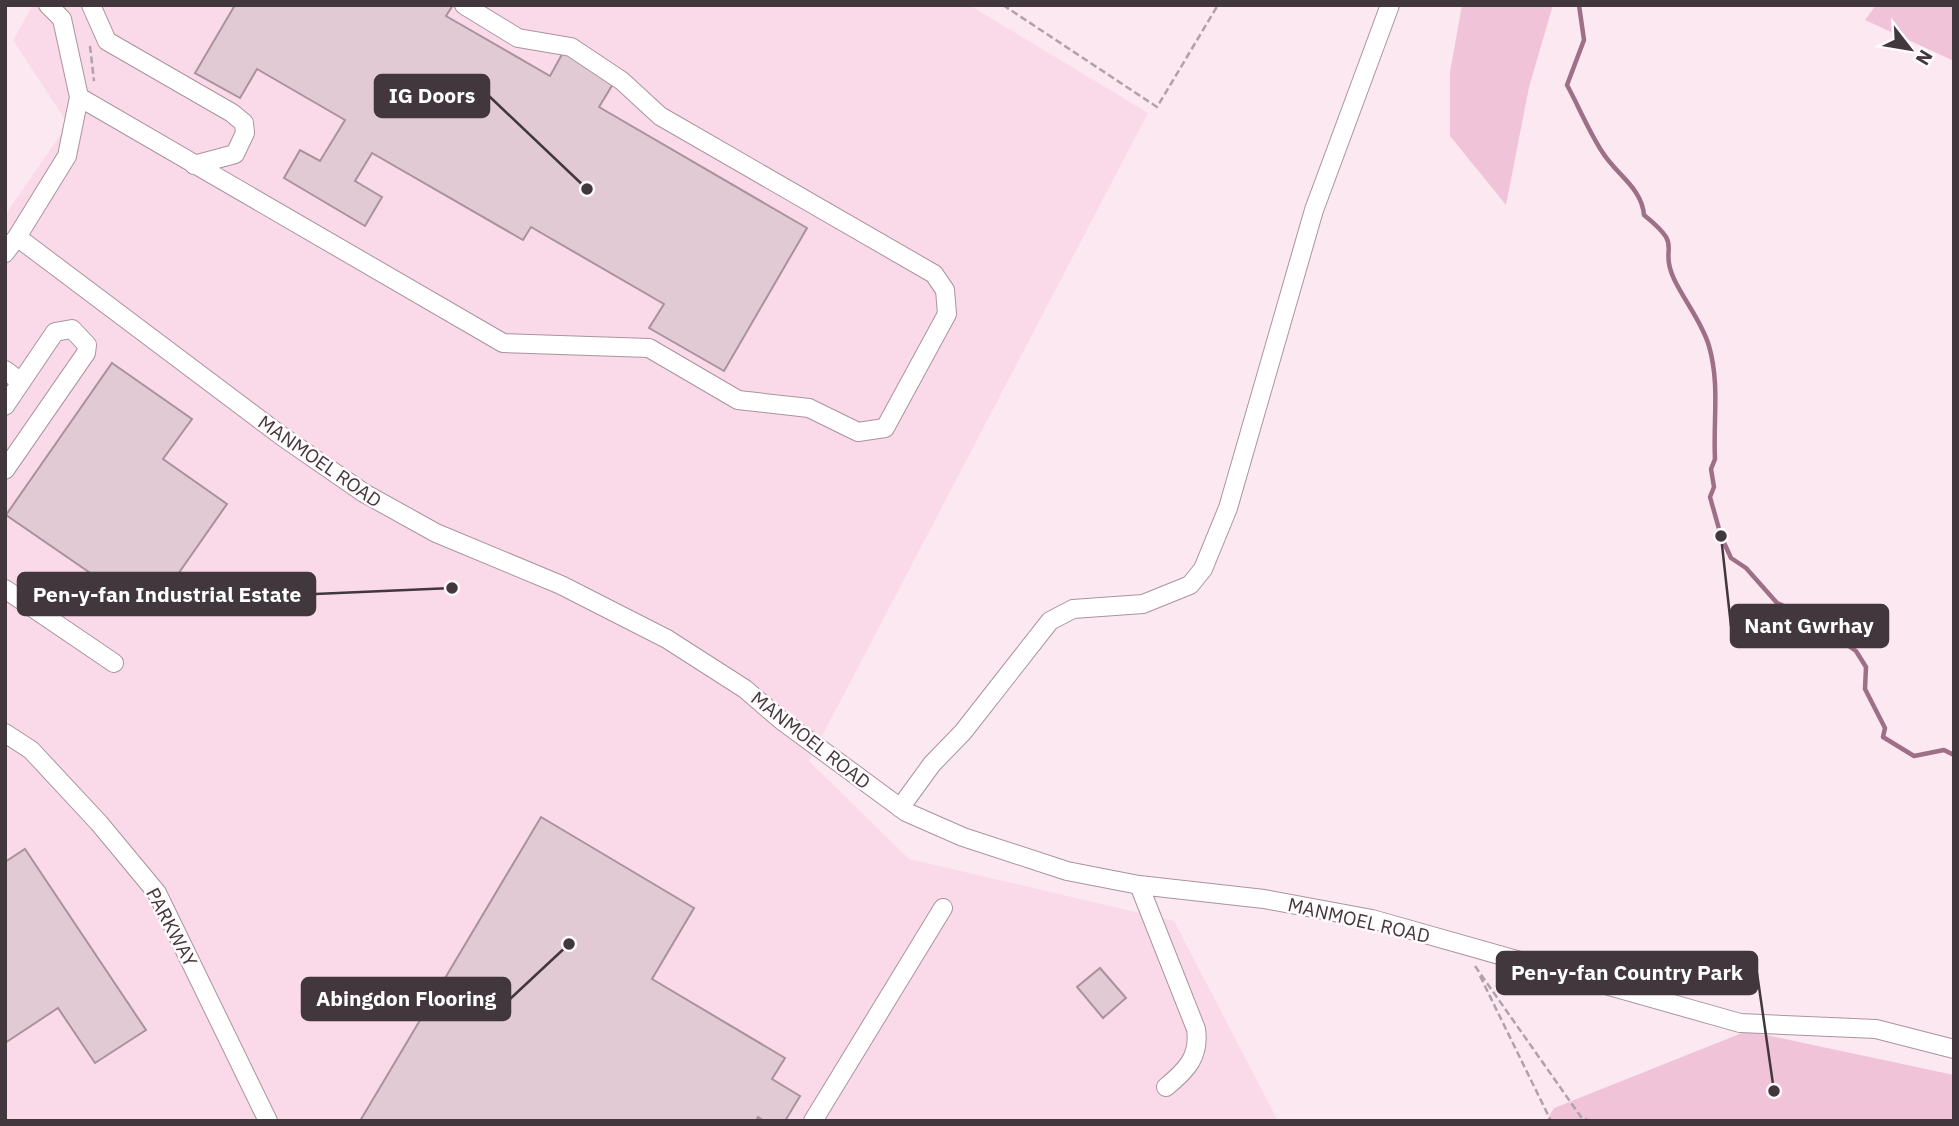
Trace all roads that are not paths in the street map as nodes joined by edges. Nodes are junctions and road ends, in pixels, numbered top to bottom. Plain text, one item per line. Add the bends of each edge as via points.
1 (48, 5) edge
2 (90, 5) edge
3 (464, 5) edge
4 (1390, 5) edge
5 (79, 97) junction
6 (194, 165) junction
7 (17, 237) junction
8 (5, 253) edge
9 (5, 370) edge
10 (21, 382) junction
11 (5, 406) edge
12 (5, 470) edge
13 (5, 589) edge
14 (114, 663) dead end
15 (5, 733) edge
16 (900, 808) junction
17 (1139, 886) junction
18 (943, 908) dead end
19 (1954, 1049) edge
20 (1166, 1087) dead end
21 (268, 1121) edge
22 (813, 1121) edge

1 - 5 street via 62,19
2 - 6 street via 107,41 244,123 245,134 235,153
3 - 6 street via 518,38 571,47 622,80 660,116 934,274 945,290 947,314 885,428 858,432 809,408 738,400 649,348 503,343
4 - 16 street via 1314,210 1228,509 1203,569 1190,585 1143,604 1073,609 1050,621
5 - 6 street
5 - 7 street via 67,156
7 - 8 street
7 - 16 street, MANMOEL ROAD via 364,494 436,533 561,585 667,639 745,689
9 - 10 street
10 - 11 street
10 - 12 street via 55,332 72,330 87,345 86,353
13 - 14 street
15 - 21 street, PARKWAY via 31,750 157,893
16 - 17 street, MANMOEL ROAD via 963,837 1067,871
17 - 19 street, MANMOEL ROAD via 1264,900 1372,919 1740,1023 1876,1029
17 - 20 street via 1198,1042 1185,1072
18 - 22 street

